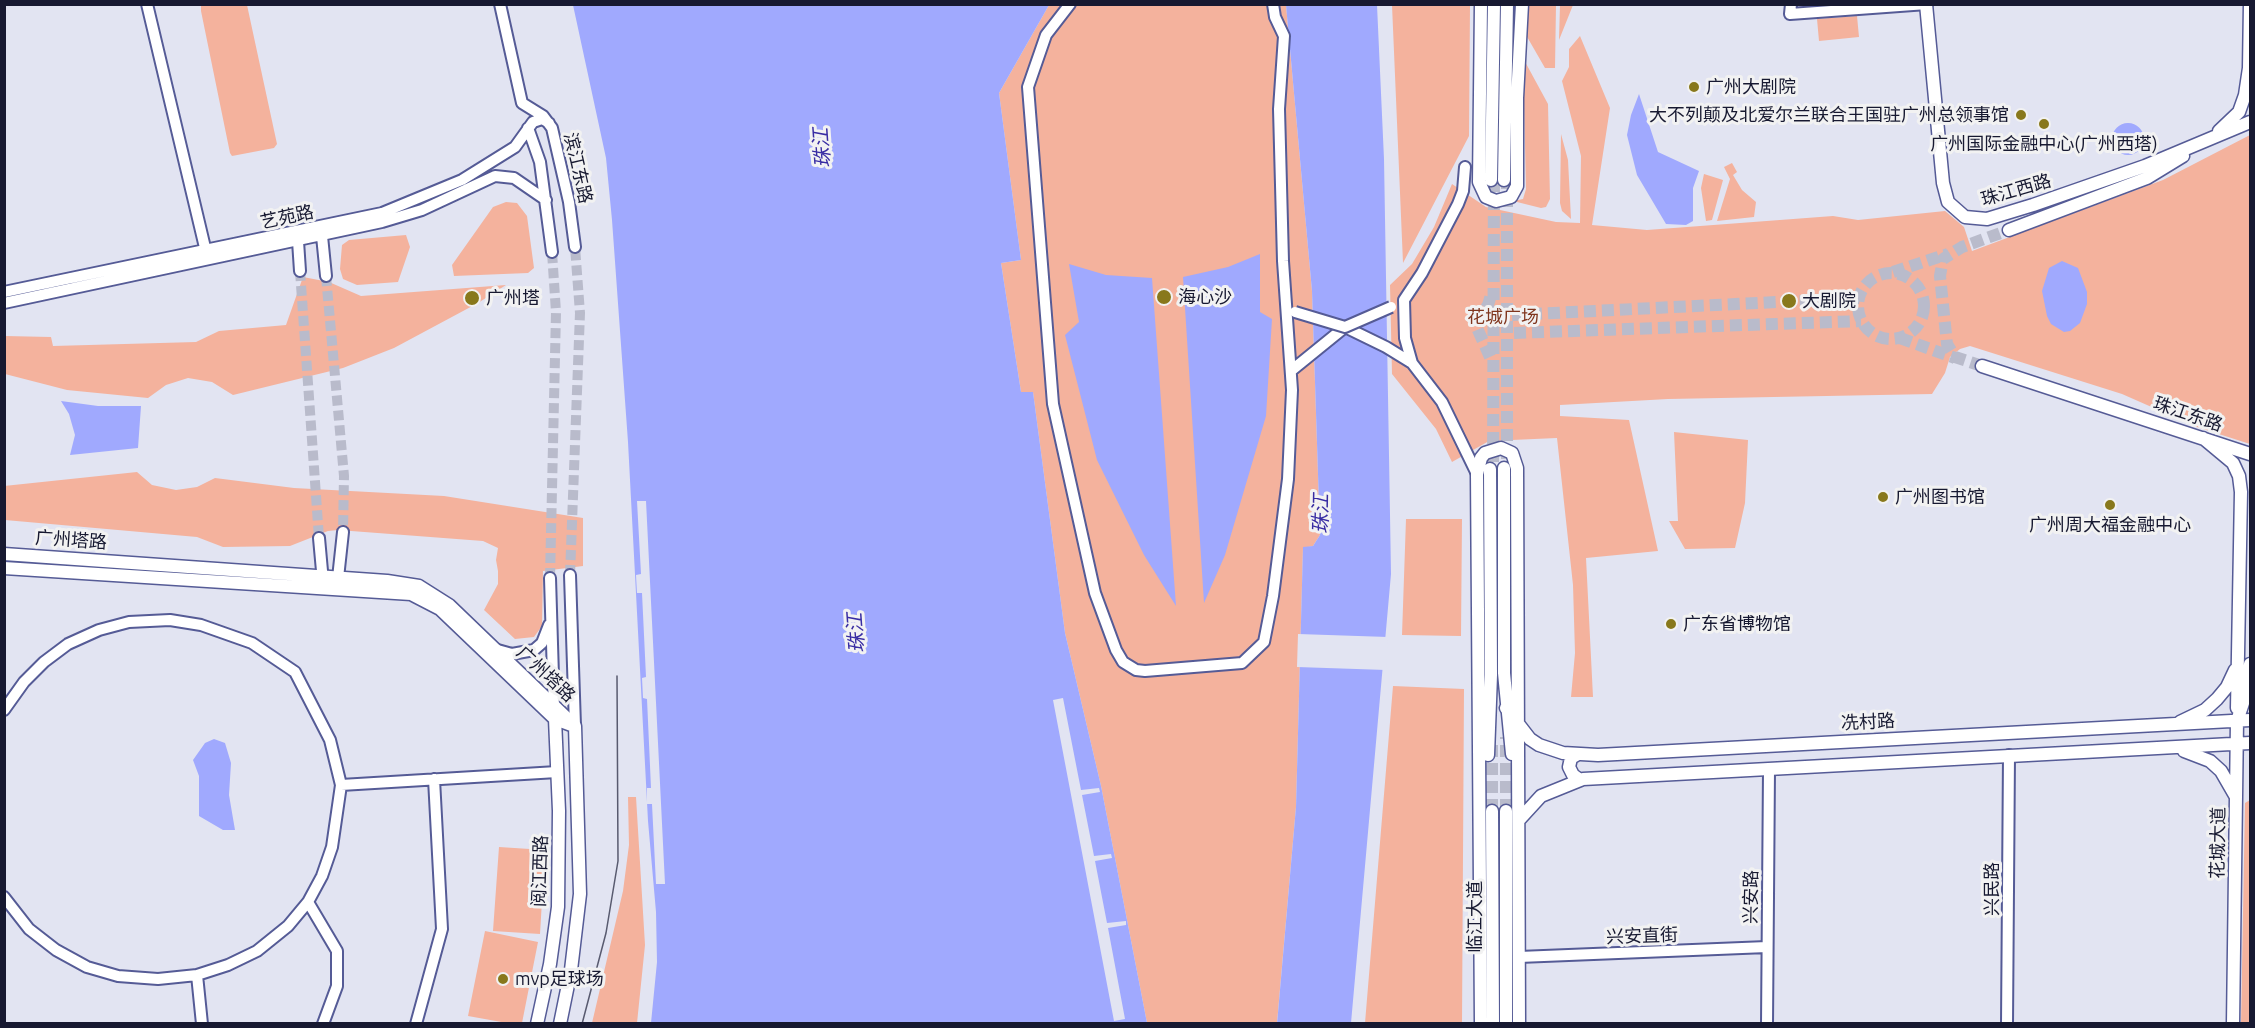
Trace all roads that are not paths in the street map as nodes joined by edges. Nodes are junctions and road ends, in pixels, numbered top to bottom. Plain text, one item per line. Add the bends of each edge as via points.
1 (147, 4) edge
2 (500, 4) edge
3 (1070, 4) edge
4 (1273, 4) edge
5 (1481, 4) edge
6 (1494, 4) edge
7 (1507, 4) edge
8 (1522, 4) edge
9 (1791, 4) edge
10 (1926, 4) edge
11 (2250, 4) edge
12 (2250, 71) edge
13 (2250, 122) edge
14 (549, 123) junction
15 (528, 128) junction
16 (2206, 141) junction
17 (1465, 167) dead end
18 (546, 200) junction
19 (308, 229) junction
20 (2009, 230) tunnel mouth
21 (322, 236) junction
22 (298, 241) junction
23 (575, 247) tunnel mouth
24 (552, 252) tunnel mouth
25 (207, 255) junction
26 (300, 271) tunnel mouth
27 (326, 276) tunnel mouth
28 (4, 292) edge
29 (1404, 300) junction
30 (4, 303) edge
31 (1291, 311) junction
32 (1345, 327) junction
33 (1412, 363) junction
34 (1982, 366) tunnel mouth
35 (1295, 368) junction
36 (2203, 438) junction
37 (2250, 454) edge
38 (1504, 468) tunnel mouth
39 (1491, 469) tunnel mouth
40 (1477, 474) junction
41 (2250, 484) edge
42 (2241, 501) junction
43 (343, 532) tunnel mouth
44 (319, 538) tunnel mouth
45 (4, 554) edge
46 (4, 568) edge
47 (570, 575) tunnel mouth
48 (322, 576) junction
49 (338, 578) junction
50 (550, 578) tunnel mouth
51 (326, 590) junction
52 (551, 616) junction
53 (494, 649) junction
54 (2238, 660) junction
55 (2250, 664) edge
56 (554, 704) junction
57 (1506, 708) junction
58 (4, 710) edge
59 (555, 719) junction
60 (2250, 720) edge
61 (2236, 721) junction
62 (1518, 724) junction
63 (2171, 725) junction
64 (575, 726) junction
65 (2250, 743) edge
66 (2236, 744) junction
67 (2172, 747) junction
68 (1578, 754) junction
69 (2009, 755) junction
70 (1768, 770) junction
71 (557, 771) junction
72 (434, 779) junction
73 (1580, 780) junction
74 (1518, 784) junction
75 (341, 785) junction
76 (2249, 793) edge
77 (2237, 799) junction
78 (1486, 810) junction
79 (1506, 811) tunnel mouth
80 (1519, 820) junction
81 (6, 902) edge
82 (308, 902) junction
83 (1767, 947) junction
84 (1519, 957) junction
85 (197, 975) junction
86 (202, 1023) edge
87 (323, 1023) edge
88 (416, 1023) edge
89 (537, 1023) edge
90 (560, 1023) edge
91 (1481, 1023) edge
92 (1493, 1023) edge
93 (1506, 1023) edge
94 (1519, 1023) edge
95 (1767, 1023) edge
96 (2007, 1023) edge
97 (2233, 1023) edge

1 - 25 street
2 - 14 street, 滨江东路 via 522,103
3 - 35 street via 1047,35 1028,87 1053,404 1095,593 1116,650 1123,662 1136,670 1242,663 1264,642 1288,479
4 - 31 street via 1284,36 1279,109 1283,261
5 - 8 main road via 1479,182 1482,193 1496,201 1511,196 1517,186
6 - 7 main road via 1497,180
9 - 10 street via 1791,14
10 - 16 main road, 珠江西路 via 1943,183 1948,202 1965,217 1995,218
11 - 12 main road
12 - 16 main road via 2239,112
13 - 16 main road, 珠江西路
14 - 15 street via 537,120
14 - 23 street, 滨江东路 via 560,157
15 - 18 street via 540,162
15 - 19 street, 艺苑路 via 522,140 506,154 443,190 382,213
16 - 20 main road via 2147,178
17 - 29 street via 1458,204
18 - 21 street, 艺苑路 via 514,178 495,176 422,210
18 - 24 street
19 - 21 street
19 - 22 street
19 - 25 street, 艺苑路
21 - 22 street, 艺苑路
21 - 27 street
22 - 25 street, 艺苑路
22 - 26 street
25 - 28 street, 艺苑路
25 - 30 street, 艺苑路
29 - 32 street, bridge
29 - 33 street via 1405,338
31 - 32 street, bridge
31 - 35 street
32 - 33 street
32 - 35 street
33 - 40 street via 1442,402
34 - 36 main road, 珠江东路
36 - 37 main road, 珠江东路
36 - 42 main road via 2233,463 2239,476
38 - 57 main road
39 - 78 main road via 1491,675
40 - 62 main road via 1481,458 1492,450 1508,450 1515,459
40 - 78 main road
41 - 42 main road
42 - 54 main road
43 - 49 street
44 - 48 street
45 - 48 main road, 广州塔路
46 - 51 main road, 广州塔路
47 - 64 street
48 - 49 main road, 广州塔路
48 - 51 street
49 - 51 street
49 - 53 main road, 广州塔路 via 419,586 449,605
50 - 52 street
51 - 59 main road, 广州塔路 via 411,594 431,602
52 - 53 street via 542,644 534,650 512,654
52 - 56 street
53 - 56 main road, 广州塔路
54 - 61 main road
54 - 63 main road via 2217,699 2205,710
55 - 61 main road, 花城大道 via 2246,694
56 - 59 street
56 - 64 main road, 广州塔路
57 - 62 main road, 冼村路
57 - 74 main road
58 - 75 street via 44,662 68,644 99,630 139,621 201,625 252,643 295,672 330,740
59 - 64 main road, 广州塔路
59 - 71 main road, 阅江西路
60 - 61 main road, 冼村路
61 - 63 main road, 冼村路
61 - 66 main road, 花城大道
62 - 68 main road, 冼村路 via 1530,739 1551,750
62 - 74 main road
63 - 67 main road via 2176,737
63 - 68 main road, 冼村路
64 - 90 main road via 580,894
65 - 66 main road
66 - 67 main road
66 - 77 main road, 花城大道
67 - 69 main road
67 - 77 main road via 2210,761 2228,780
68 - 73 main road via 1571,758 1569,767
69 - 70 main road
69 - 96 street, 兴民路
70 - 73 main road
70 - 83 street, 兴安路
71 - 72 street
71 - 89 main road, 阅江西路 via 558,907
72 - 75 street
72 - 88 street via 442,929
73 - 80 main road via 1541,796
74 - 80 main road
75 - 82 street via 332,847
76 - 77 main road
77 - 97 main road, 花城大道
78 - 91 main road
78 - 92 main road, 临江大道
79 - 93 main road, 临江大道
80 - 84 main road
81 - 85 street via 29,929 87,967 118,976 158,979
82 - 85 street via 288,926 257,951
82 - 87 street via 336,951 337,986
83 - 84 street, 兴安直街
83 - 95 street, 兴安路
84 - 94 main road
85 - 86 street

